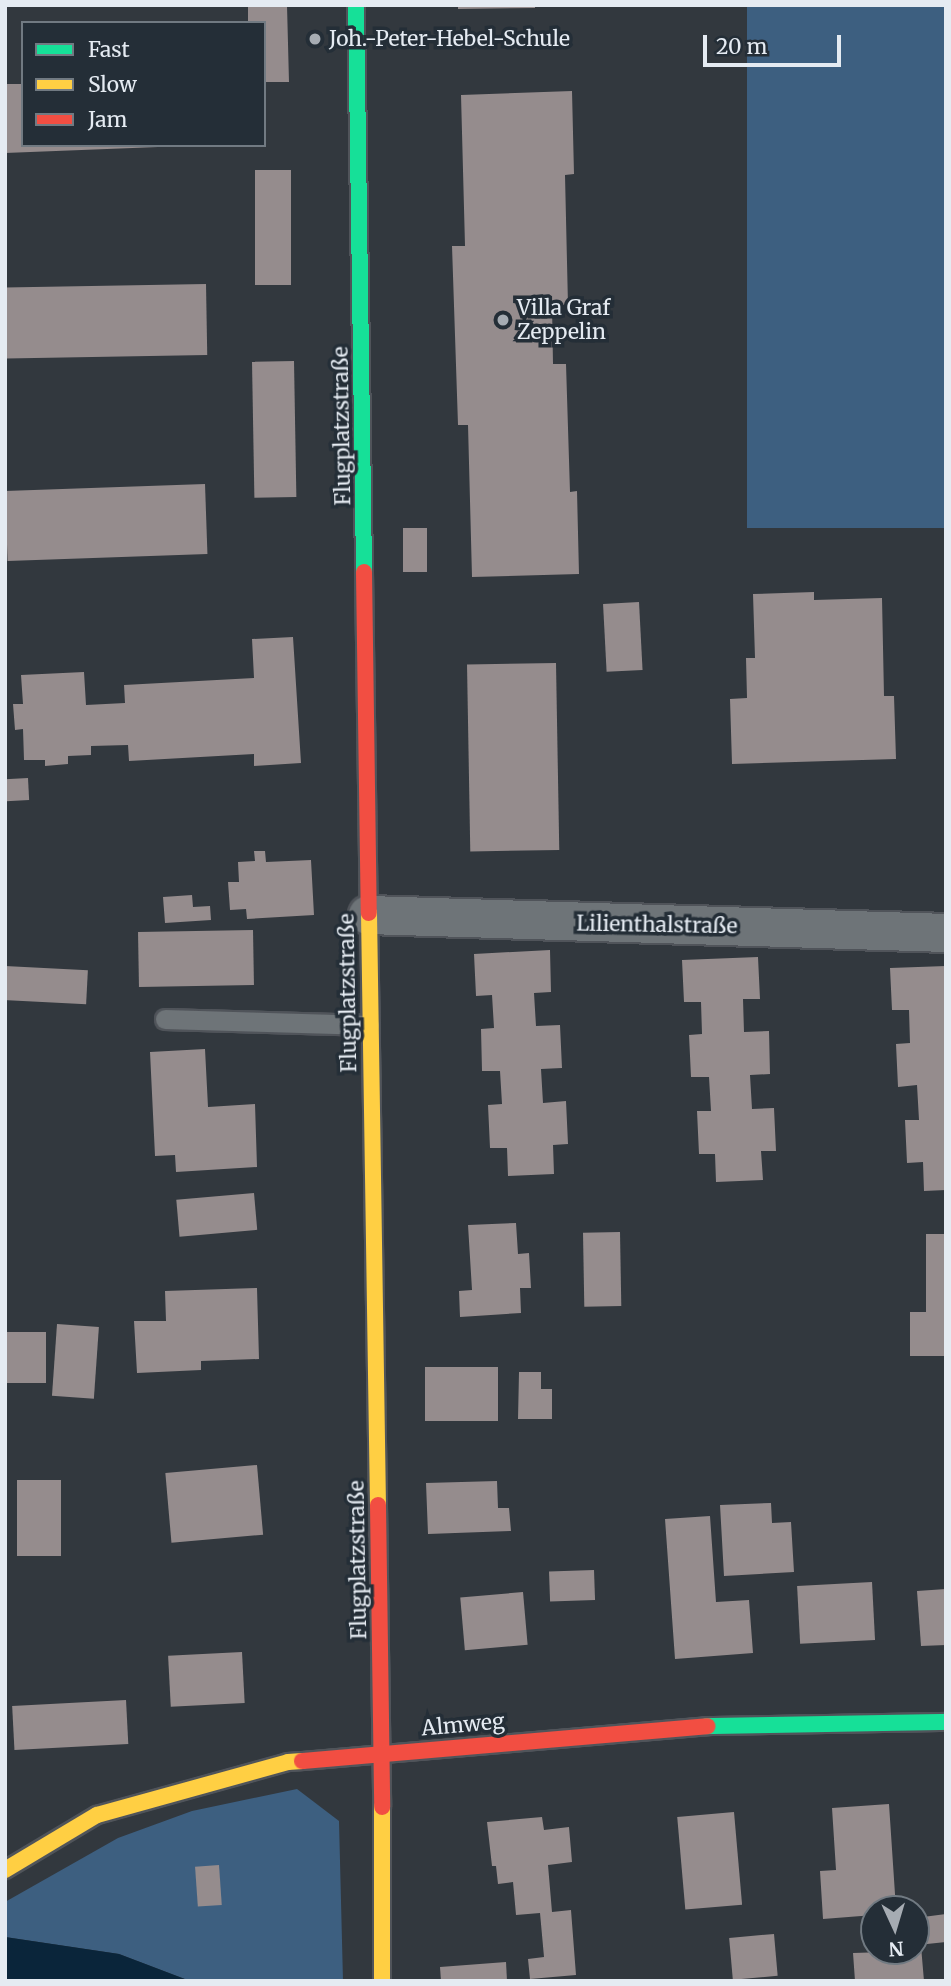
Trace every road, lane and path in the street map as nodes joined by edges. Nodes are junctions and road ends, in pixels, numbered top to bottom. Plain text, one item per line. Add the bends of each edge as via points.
1 (356, 5) edge
2 (368, 915) junction
3 (946, 933) edge
4 (165, 1019) dead end
5 (369, 1025) junction
6 (946, 1722) edge
7 (382, 1754) junction
8 (5, 1870) edge
9 (382, 1981) edge

1 - 2 street, Flugplatzstraße
2 - 3 street, Lilienthalstraße
2 - 5 street, Flugplatzstraße
4 - 5 lane
5 - 7 street, Flugplatzstraße
6 - 7 street, Almweg via 723,1724
7 - 8 street, Almweg via 288,1762 97,1815
7 - 9 street, Flugplatzstraße

